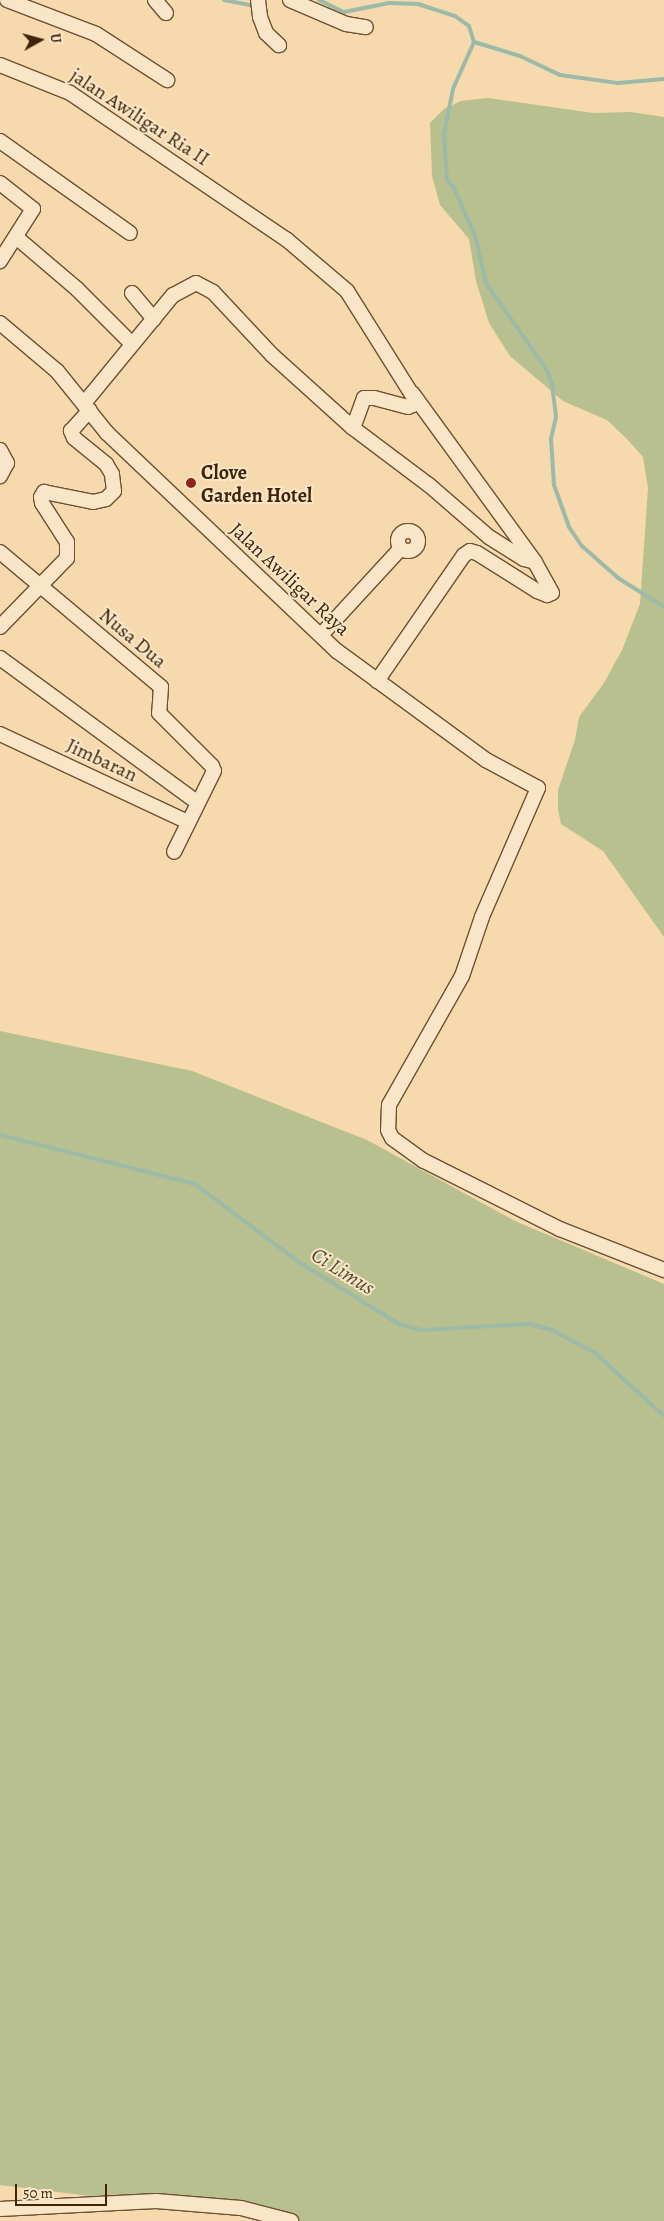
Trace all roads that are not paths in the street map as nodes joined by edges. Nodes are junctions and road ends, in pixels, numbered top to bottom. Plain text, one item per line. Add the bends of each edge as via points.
1 (7, 0) edge
2 (155, 0) edge
3 (258, 0) edge
4 (290, 0) edge
5 (166, 13) dead end
6 (366, 27) dead end
7 (279, 45) dead end
8 (0, 65) edge
9 (167, 80) dead end
10 (0, 141) edge
11 (0, 183) edge
12 (130, 233) dead end
13 (16, 237) junction
14 (2, 255) edge
15 (132, 293) dead end
16 (154, 319) junction
17 (0, 324) edge
18 (131, 344) junction
19 (413, 394) junction
20 (88, 406) junction
21 (353, 428) junction
22 (0, 450) edge
23 (0, 476) edge
24 (401, 548) dead end
25 (0, 552) edge
26 (536, 562) junction
27 (40, 586) junction
28 (0, 627) edge
29 (322, 635) junction
30 (0, 658) edge
31 (377, 681) junction
32 (0, 734) edge
33 (198, 802) junction
34 (188, 822) junction
35 (174, 852) dead end
36 (664, 1270) edge
37 (0, 2209) edge
38 (291, 2221) edge

1 - 9 street via 96,34
2 - 5 street
3 - 7 street via 266,33
4 - 6 street via 332,19
8 - 19 street, jalan Awiligar Ria II via 70,93 286,239 347,291
10 - 12 street
11 - 13 street via 32,210
13 - 14 street
13 - 18 street via 76,289
15 - 16 street
16 - 18 street
16 - 21 street via 179,290 190,283 201,284
17 - 20 street, Jalan Awiligar Raya via 40,355
18 - 20 street
19 - 21 street via 413,405 408,407 364,398
19 - 26 street, jalan Awiligar Ria II
20 - 27 street via 71,431 74,438 106,464 112,474 114,491 106,499 93,502 44,492 42,504 67,542 68,552 63,564
20 - 29 street, Jalan Awiligar Raya via 107,432
21 - 26 street via 429,485 489,537 524,559
22 - 23 street via 7,464
24 - 29 street
25 - 27 street
26 - 31 street, jalan Awiligar Ria II via 552,593 547,595 537,591 477,553 470,551 464,555
27 - 28 street
27 - 33 street, Nusa Dua via 162,687 159,713 208,761 214,771
29 - 31 street, Jalan Awiligar Raya
30 - 33 street
31 - 36 street, Jalan Awiligar Raya via 486,760 538,788 482,917 462,976 389,1105 388,1130 392,1138 424,1161 560,1229
32 - 34 street, Jimbaran
33 - 34 street, Nusa Dua
34 - 35 street, Nusa Dua
37 - 38 street via 111,2201 174,2202 241,2208

